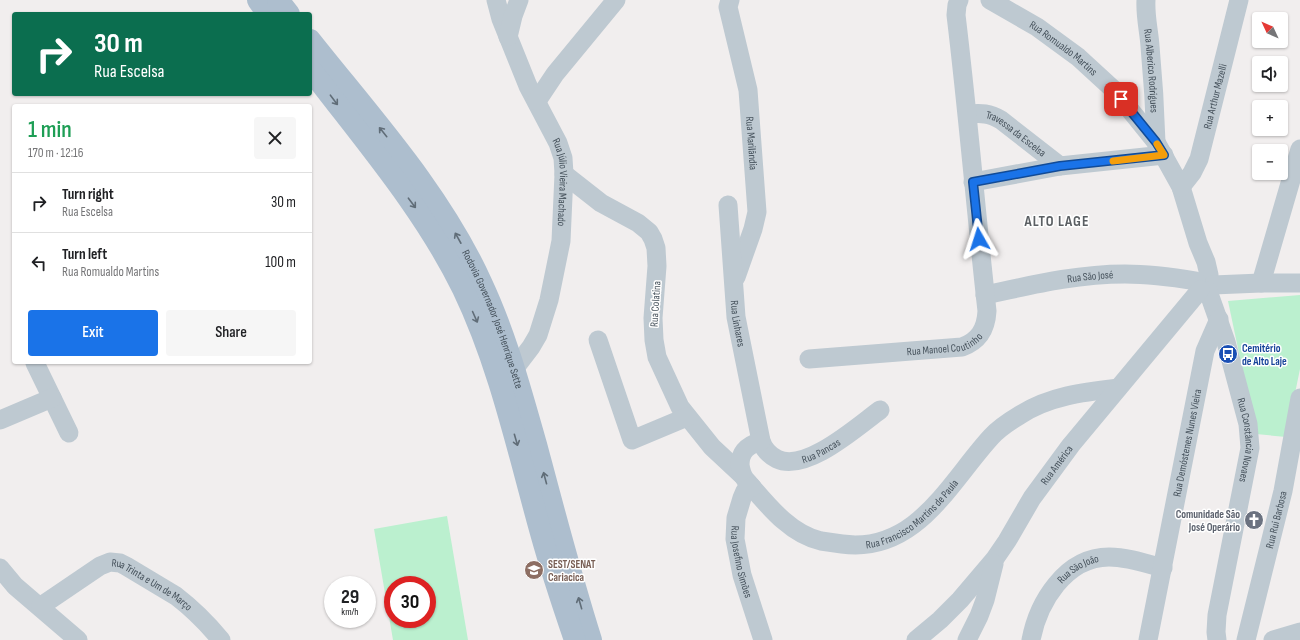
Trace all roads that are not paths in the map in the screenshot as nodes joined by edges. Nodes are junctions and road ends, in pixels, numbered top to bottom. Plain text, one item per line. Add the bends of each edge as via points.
1 (258, 0) edge
2 (278, 0) edge
3 (519, 0) edge
4 (616, 0) edge
5 (730, 0) edge
6 (959, 0) edge
7 (990, 0) edge
8 (1146, 0) edge
9 (1239, 0) edge
10 (495, 3) edge
11 (267, 12) edge
12 (287, 12) edge
13 (508, 37) junction
14 (312, 42) edge
15 (312, 72) edge
16 (537, 101) junction
17 (968, 114) junction
18 (1160, 149) junction
19 (1300, 149) edge
20 (1060, 166) junction
21 (564, 174) junction
22 (973, 182) junction
23 (1181, 187) junction
24 (728, 205) dead end
25 (1204, 283) junction
26 (1261, 283) junction
27 (1300, 283) edge
28 (733, 284) junction
29 (985, 296) junction
30 (1219, 318) junction
31 (598, 340) dead end
32 (809, 359) dead end
33 (36, 364) edge
34 (515, 368) junction
35 (1118, 388) junction
36 (52, 398) junction
37 (1300, 398) edge
38 (880, 410) dead end
39 (687, 417) junction
40 (0, 420) edge
41 (68, 433) dead end
42 (761, 441) junction
43 (747, 481) junction
44 (994, 560) junction
45 (0, 568) edge
46 (1163, 568) junction
47 (0, 590) edge
48 (23, 592) junction
49 (41, 606) junction
50 (1300, 632) edge
51 (78, 640) edge
52 (221, 640) edge
53 (575, 640) edge
54 (591, 640) edge
55 (763, 640) edge
56 (916, 640) edge
57 (967, 640) edge
58 (1031, 640) edge
59 (1148, 640) edge
60 (1217, 640) edge
61 (1246, 640) edge
62 (1273, 640) edge

1 - 11 main road
2 - 12 main road
3 - 13 street
4 - 16 street via 561,66
5 - 28 street, Rua Marilândia via 728,7 748,90 757,212
6 - 17 street, Rua Manoel Coutinho via 956,15
7 - 18 street, Rua Romualdo Martins via 1037,27 1078,57 1114,90
8 - 18 street, Rua Alberico Rodrigues
9 - 23 street, Rua Arthur Mazelli via 1199,159
10 - 13 street, Rua Júlio Vieira Machado
13 - 16 street, Rua Júlio Vieira Machado via 528,86
34 -> 14 main road, Rodovia Governador José Henrique Sette via 481,281 448,219 407,161
15 -> 53 main road, Rodovia Governador José Henrique Sette via 416,208 463,289 494,368
16 - 21 street, Rua Júlio Vieira Machado via 558,143 563,158
17 - 20 street, Travessa da Escelsa via 982,113 1001,120
17 - 22 street, Rua Manoel Coutinho
18 - 20 street
18 - 23 street, Rua Romualdo Martins
19 - 26 street
20 - 22 street
21 - 34 street, Rua Júlio Vieira Machado via 562,240 549,300 538,335
21 - 39 street, Rua Colatina via 601,203 638,223 653,239 657,266 654,343 680,407
22 - 29 street, Rua Manoel Coutinho
23 - 25 street, Rua Constância Novaes via 1198,243
24 - 28 street, Rua Linhares
25 - 26 street, Rua São José
25 - 29 street, Rua São José via 1158,275 1086,276 1040,283
25 - 30 street, Rua Constância Novaes
25 - 35 street, Rua América
26 - 27 street, Rua São José
28 - 42 street, Rua Linhares via 736,317
29 - 32 street, Rua Manoel Coutinho via 987,312 984,329 978,338 968,345
30 - 46 street, Rua Demóstenes Nunes Vieira via 1205,351
30 - 60 street, Rua Constância Novaes via 1248,424 1250,448 1217,615
31 - 39 street via 632,440
33 - 36 street
54 -> 34 main road, Rodovia Governador José Henrique Sette
35 - 43 street, Rua Francisco Martins de Paula via 1064,396 1034,406 1019,415 992,436 934,507 901,534 888,540 855,545 821,541 805,535 792,527 767,504
35 - 44 street, Rua América via 1042,482
36 - 40 street
36 - 41 street
37 - 61 street, Rua Rui Barbosa via 1281,498
38 - 42 street, Rua Pancas via 830,447 804,459 781,461 770,455
39 - 43 street, Rua Colatina via 712,447
42 - 43 street via 753,443 742,453 740,461
43 - 55 street, Rua Josefino Simões via 736,518 735,539 742,575
44 - 56 street, Rua América via 955,605
44 - 57 street via 985,600
45 - 48 street
46 - 58 street, Rua São João via 1108,557 1096,558 1072,569 1054,587 1038,615
46 - 59 street, Rua Demóstenes Nunes Vieira
47 - 48 street
48 - 49 street
49 - 51 street
49 - 52 street, Rua Trinta e Um de Março via 100,566 110,562 120,563 180,599 198,614
50 - 62 street

